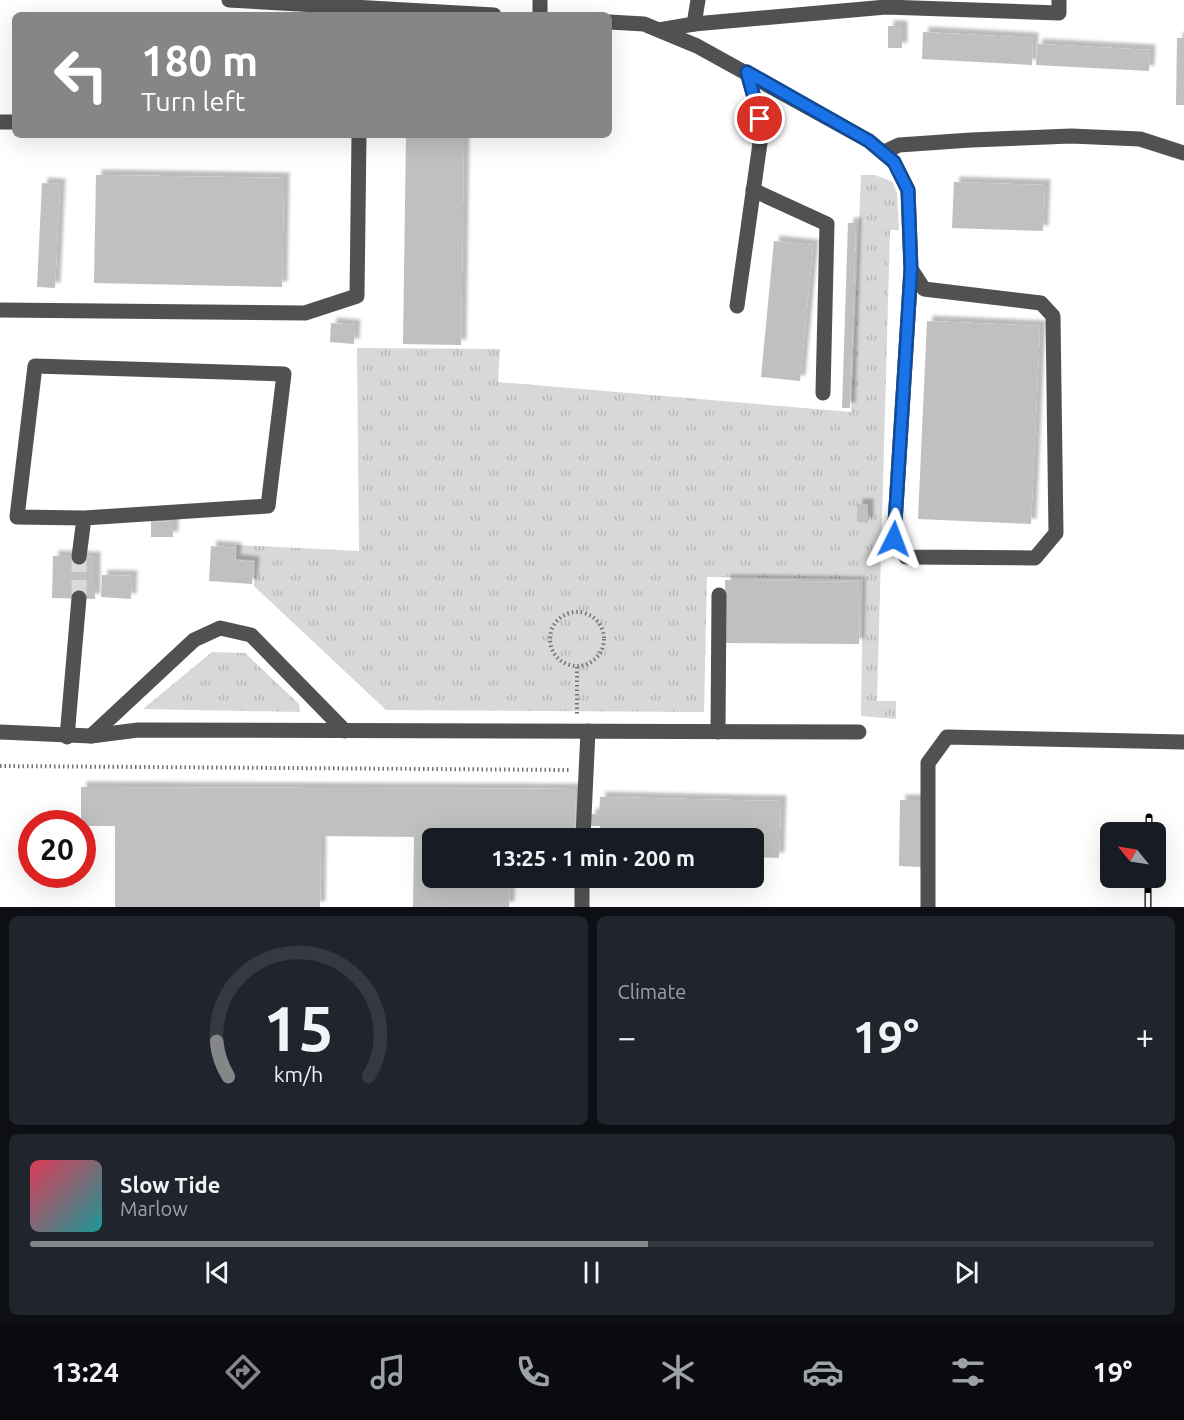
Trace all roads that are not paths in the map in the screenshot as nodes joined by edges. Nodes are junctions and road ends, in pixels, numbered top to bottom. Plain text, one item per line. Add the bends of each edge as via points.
1 (229, 0) edge
2 (698, 0) edge
3 (1059, 0) edge
4 (948, 5) edge
5 (441, 12) edge
6 (612, 22) edge
7 (694, 24) junction
8 (658, 30) junction
9 (747, 72) junction
10 (359, 138) edge
11 (884, 152) junction
12 (1184, 153) edge
13 (753, 190) junction
14 (911, 269) junction
15 (737, 306) dead end
16 (0, 309) edge
17 (823, 393) dead end
18 (84, 518) junction
19 (78, 557) tunnel mouth
20 (720, 595) dead end
21 (79, 598) tunnel mouth
22 (345, 730) junction
23 (583, 731) junction
24 (0, 732) edge
25 (718, 732) junction
26 (859, 732) dead end
27 (91, 736) junction
28 (67, 737) junction
29 (1184, 742) edge
30 (583, 828) edge
31 (582, 888) edge
32 (582, 907) edge
33 (928, 907) edge

1 - 5 lane
2 - 7 lane
3 - 4 lane via 1059,13
4 - 7 lane
6 - 8 lane via 644,24
7 - 8 lane
8 - 9 lane
9 - 11 lane
9 - 13 lane via 760,119
10 - 16 lane via 357,296 305,313
11 - 12 lane via 920,144 1071,136 1140,139
11 - 14 lane via 894,162 908,190
13 - 15 lane
13 - 17 lane via 827,224
14 - 14 lane via 924,289 1041,303 1053,316 1056,533 1035,558 906,557 894,539
18 - 18 lane via 17,517 35,366 284,374 268,506
18 - 19 lane
20 - 25 lane
21 - 28 lane
22 - 23 lane
22 - 27 lane via 138,730
22 - 27 lane via 251,635 220,628 194,640
23 - 25 lane
23 - 30 lane
24 - 28 lane
25 - 26 lane
27 - 28 lane
29 - 33 lane via 947,737 928,763
31 - 32 lane

